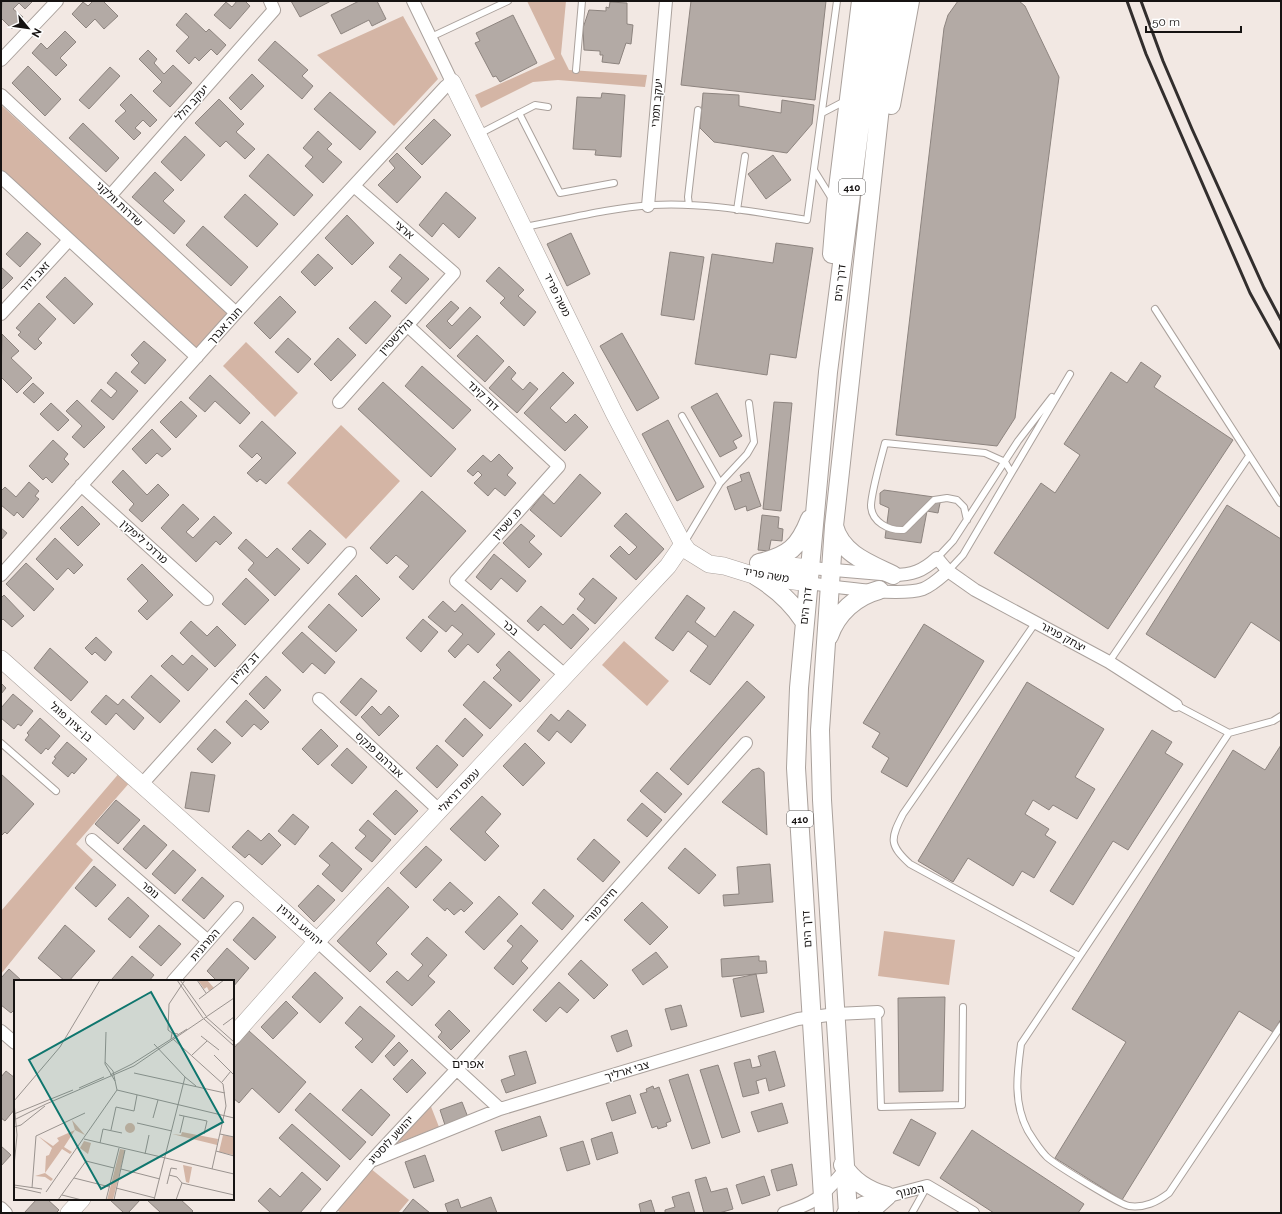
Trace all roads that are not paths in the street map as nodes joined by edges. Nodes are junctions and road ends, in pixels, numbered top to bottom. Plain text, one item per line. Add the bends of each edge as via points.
1 (57, 1) edge
2 (413, 1) edge
3 (508, 1) edge
4 (582, 1) edge
5 (666, 1) edge
6 (837, 1) edge
7 (861, 1) edge
8 (876, 1) edge
9 (894, 1) edge
10 (910, 1) edge
11 (272, 6) edge
12 (431, 37) junction
13 (1, 60) edge
14 (576, 70) dead end
15 (452, 82) junction
16 (1, 95) edge
17 (848, 100) junction
18 (548, 106) dead end
19 (698, 110) dead end
20 (519, 113) junction
21 (822, 113) junction
22 (478, 134) junction
23 (745, 156) dead end
24 (814, 170) junction
25 (1, 177) edge
26 (614, 183) dead end
27 (354, 186) junction
28 (110, 196) junction
29 (689, 205) junction
30 (836, 205) junction
31 (648, 206) junction
32 (869, 208) junction
33 (737, 210) junction
34 (524, 228) junction
35 (69, 240) junction
36 (454, 273) joint
37 (1155, 309) dead end
38 (236, 313) junction
39 (1, 314) edge
40 (407, 325) junction
41 (197, 357) junction
42 (828, 372) junction
43 (339, 402) dead end
44 (749, 403) dead end
45 (682, 416) dead end
46 (1249, 456) junction
47 (1005, 462) junction
48 (559, 466) joint
49 (1011, 472) junction
50 (720, 483) junction
51 (81, 485) junction
52 (1280, 504) dead end
53 (815, 507) junction
54 (967, 520) junction
55 (834, 526) junction
56 (683, 544) junction
57 (350, 553) dead end
58 (937, 558) junction
59 (716, 565) junction
60 (668, 566) junction
61 (758, 569) junction
62 (948, 571) junction
63 (1, 575) edge
64 (810, 575) junction
65 (893, 575) junction
66 (831, 578) junction
67 (456, 582) joint
68 (879, 590) junction
69 (207, 599) dead end
70 (804, 620) junction
71 (1036, 622) junction
72 (826, 644) junction
73 (1, 659) edge
74 (1109, 662) junction
75 (565, 675) junction
76 (319, 699) dead end
77 (1176, 705) joint
78 (1281, 716) edge
79 (1229, 733) junction
80 (1, 743) edge
81 (746, 743) dead end
82 (142, 784) junction
83 (56, 791) dead end
84 (440, 811) junction
85 (92, 840) dead end
86 (237, 908) dead end
87 (208, 941) junction
88 (317, 941) junction
89 (1079, 956) junction
90 (174, 980) edge
91 (963, 1007) dead end
92 (878, 1012) joint
93 (836, 1014) junction
94 (811, 1017) junction
95 (1281, 1026) edge
96 (1, 1031) edge
97 (234, 1035) edge
98 (14, 1042) edge
99 (457, 1069) junction
100 (500, 1109) junction
101 (371, 1161) junction
102 (844, 1168) junction
103 (927, 1186) junction
104 (887, 1196) junction
105 (81, 1200) edge
106 (823, 1205) edge
107 (1, 1208) edge
108 (801, 1211) edge
109 (846, 1212) edge
110 (6, 1213) edge
111 (69, 1213) edge
112 (327, 1213) edge
113 (784, 1213) edge
114 (868, 1213) edge
115 (912, 1213) edge
116 (973, 1213) edge

1 - 13 street
2 - 12 street, משה פריד
3 - 12 lane
4 - 14 lane
5 - 31 street, יעקב תמרי
6 - 21 lane
7 - 17 main road
8 - 42 main road, דרך הים / 410
9 - 32 main road, דרך הים / 410
10 - 32 main road via 902,55
11 - 28 street, יעקב הלל
12 - 15 street, משה פריד
15 - 22 street, משה פריד
15 - 27 street, חנה אברך
16 - 28 street, שדרות וולקני
17 - 21 lane
17 - 30 main road
18 - 20 lane via 535,105
19 - 29 lane
20 - 22 lane
20 - 26 lane via 560,193
21 - 24 lane
22 - 34 street, משה פריד
23 - 33 lane
24 - 30 lane
24 - 33 lane via 807,220
25 - 35 street
27 - 36 street, ארצי
27 - 38 street, חנה אברך
28 - 38 street, שדרות וולקני
29 - 31 lane
29 - 33 lane
30 - 42 main road
31 - 34 lane via 625,208
32 - 55 main road, דרך הים / 410
34 - 56 street, משה פריד via 614,413
35 - 39 street, זאב וידר
35 - 41 street
36 - 40 street, גולדשטיין
37 - 46 lane
38 - 41 street, חנה אברך
40 - 43 street, גולדשטיין
40 - 48 street, דוד קינד
41 - 51 street, חנה אברך
42 - 53 main road, דרך הים / 410
44 - 50 lane via 754,442 747,454
45 - 50 lane
46 - 52 lane
46 - 74 lane
47 - 49 lane
47 - 49 lane via 1070,374
47 - 54 lane
47 - 54 lane via 985,453 885,443 871,505 875,519 895,531 904,530 934,500 947,498 957,500 964,507
48 - 67 street, מ. שטיין
49 - 62 lane via 963,555
50 - 56 lane
51 - 63 street, חנה אברך
51 - 69 street, מרדכי ליפקין
53 - 61 main road via 796,546
53 - 64 main road, דרך הים / 410
54 - 58 lane via 953,541
55 - 65 main road via 836,536 850,552
55 - 66 main road, דרך הים / 410
56 - 59 street, משה פריד via 688,551
56 - 60 street, עמוס דניאלי
57 - 82 street, דב קליין
58 - 62 street, יצחק פניגר
58 - 65 street via 928,567 916,573
59 - 60 street via 695,561
59 - 61 street, משה פריד
60 - 75 street, עמוס דניאלי
61 - 64 street, משה פריד
61 - 70 main road via 796,608
62 - 68 street via 921,589
62 - 71 street, יצחק פניגר via 975,590
64 - 66 street
64 - 70 main road, דרך הים / 410
65 - 66 street
66 - 68 street
66 - 72 main road, דרך הים / 410
67 - 75 street, בכר
68 - 72 main road via 857,600 843,612
70 - 94 main road, דרך הים / 410 via 796,768
71 - 74 street, יצחק פניגר
71 - 89 lane via 903,814 894,831 893,843 910,864
72 - 93 main road, דרך הים / 410 via 820,765
73 - 82 street, בן-ציון פוגל
74 - 77 street, יצחק פניגר
75 - 84 street, עמוס דניאלי
76 - 84 street, אברהם פנקס
77 - 79 lane
78 - 79 lane via 1273,722
79 - 89 lane
80 - 83 lane
81 - 99 street, חיים מורי
82 - 88 street, יהושע בורגין
84 - 88 street, עמוס דניאלי
85 - 87 street, נופר
86 - 87 street, המרגנית
87 - 90 street, המרגנית
88 - 97 street, עמוס דניאלי
88 - 99 street, יהושע בורגין
89 - 95 lane via 1021,1044 1016,1083 1020,1108 1028,1130 1046,1157 1128,1206 1156,1202 1169,1193
91 - 92 lane via 962,1105 881,1106
92 - 93 street, צבי ארליך
93 - 94 street, צבי ארליך
93 - 102 main road, דרך הים / 410
94 - 100 street, צבי ארליך
94 - 106 main road, דרך הים / 410
96 - 98 street
99 - 100 street
99 - 101 street, יהושע לוסטיג
100 - 101 street, צבי ארליך
101 - 112 street, יהושע לוסטיג
102 - 104 main road via 861,1185
102 - 106 street
102 - 109 main road, דרך הים / 410
103 - 104 street, המנוף
103 - 115 lane
103 - 116 street, המנוף
104 - 109 street, המנוף via 862,1203
104 - 114 main road
105 - 111 street
106 - 108 street
107 - 110 street
108 - 113 street

